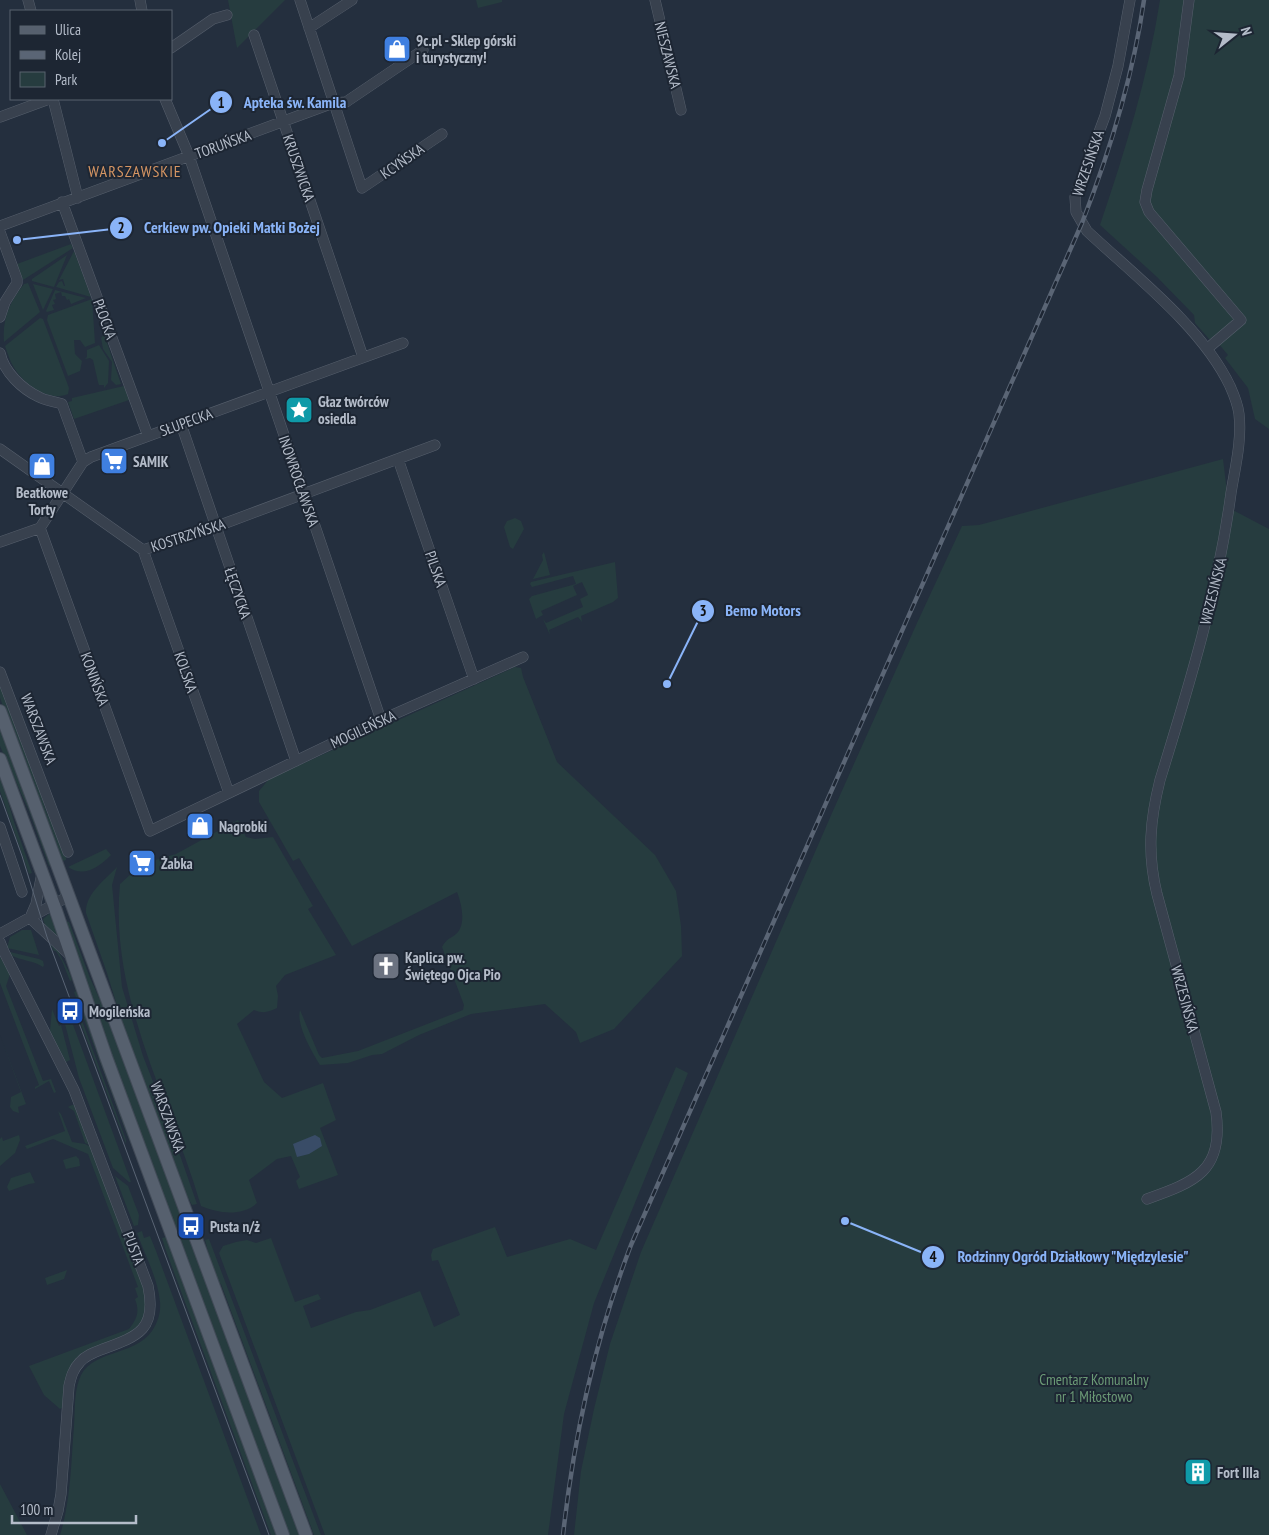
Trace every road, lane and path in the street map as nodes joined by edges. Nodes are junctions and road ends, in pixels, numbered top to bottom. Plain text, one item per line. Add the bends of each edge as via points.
1 (300, 0) edge
2 (352, 0) edge
3 (655, 0) edge
4 (1130, 0) edge
5 (1189, 0) edge
6 (227, 15) dead end
7 (309, 28) junction
8 (254, 35) dead end
9 (172, 47) edge
10 (423, 50) dead end
11 (48, 100) edge
12 (51, 100) edge
13 (165, 100) edge
14 (333, 103) junction
15 (681, 110) dead end
16 (0, 117) edge
17 (284, 122) junction
18 (442, 134) dead end
19 (189, 156) junction
20 (78, 198) junction
21 (62, 202) junction
22 (0, 226) edge
23 (0, 232) edge
24 (0, 316) edge
25 (403, 343) dead end
26 (1208, 349) junction
27 (0, 356) edge
28 (363, 357) junction
29 (269, 392) junction
30 (181, 424) junction
31 (148, 436) junction
32 (435, 444) dead end
33 (0, 449) edge
34 (398, 459) junction
35 (84, 462) junction
36 (63, 493) junction
37 (303, 493) junction
38 (215, 527) junction
39 (40, 528) junction
40 (0, 542) edge
41 (143, 550) junction
42 (524, 656) dead end
43 (0, 672) edge
44 (474, 679) junction
45 (0, 711) edge
46 (381, 720) junction
47 (0, 758) edge
48 (296, 761) junction
49 (229, 794) junction
50 (0, 827) edge
51 (150, 831) joint
52 (68, 852) dead end
53 (42, 873) junction
54 (22, 892) dead end
55 (69, 896) junction
56 (54, 904) junction
57 (30, 918) junction
58 (0, 934) edge
59 (0, 942) edge
60 (72, 956) junction
61 (1147, 1199) dead end
62 (51, 1535) edge
63 (283, 1535) edge
64 (306, 1535) edge

1 - 7 street
2 - 7 street
3 - 15 street, NIESZAWSKA
4 - 26 street, WRZESIŃSKA via 1105,116 1077,188 1075,205 1087,231 1140,279
5 - 26 street via 1179,76 1146,202 1149,212 1165,233 1241,320
6 - 9 street via 213,19
7 - 14 street
8 - 17 street, KRUSZWICKA
10 - 14 street, TORUŃSKA via 346,102
11 - 16 street
12 - 20 street
13 - 19 street, INOWROCŁAWSKA
14 - 17 street, TORUŃSKA
14 - 18 street, KCYŃSKA via 362,188
17 - 19 street, TORUŃSKA
17 - 28 street, KRUSZWICKA
19 - 20 street, TORUŃSKA
19 - 29 street, INOWROCŁAWSKA
20 - 21 street, TORUŃSKA
21 - 22 street, TORUŃSKA
21 - 31 street, PŁOCKA
23 - 24 street via 17,283
25 - 28 street, SŁUPECKA
26 - 61 street, WRZESIŃSKA via 1230,386 1238,408 1238,450 1217,575 1160,780 1150,844 1153,877 1216,1112 1218,1131 1212,1156 1204,1170 1192,1181
27 - 35 street via 12,377 26,389 38,397 62,404
28 - 29 street, SŁUPECKA
29 - 30 street, SŁUPECKA
29 - 37 street, INOWROCŁAWSKA
30 - 31 street, SŁUPECKA
30 - 38 street, ŁĘCZYCKA
31 - 35 street, SŁUPECKA
32 - 34 street, KOSTRZYŃSKA
33 - 36 street, KOSTRZYŃSKA
34 - 37 street, KOSTRZYŃSKA
34 - 44 street, PILSKA
35 - 36 street
36 - 39 street
36 - 41 street, KOSTRZYŃSKA
37 - 38 street, KOSTRZYŃSKA
37 - 46 street, INOWROCŁAWSKA
38 - 41 street, KOSTRZYŃSKA
38 - 48 street, ŁĘCZYCKA
39 - 40 street
39 - 51 street, KONIŃSKA
41 - 49 street, KOLSKA
42 - 44 street, MOGILEŃSKA
43 - 52 street, WARSZAWSKA
44 - 46 street, MOGILEŃSKA
45 - 55 main road, WARSZAWSKA
46 - 48 street, MOGILEŃSKA
47 - 53 main road
48 - 49 street, MOGILEŃSKA
49 - 51 street, MOGILEŃSKA
50 - 54 street
53 - 56 main road
53 - 57 street via 38,898
55 - 56 street
55 - 64 main road, WARSZAWSKA
56 - 57 street
56 - 60 main road
57 - 58 street
57 - 60 street
59 - 62 street, PUSTA via 74,1090 131,1252 148,1286 151,1307 139,1333 89,1355 72,1373 61,1494
60 - 63 main road via 106,1057

